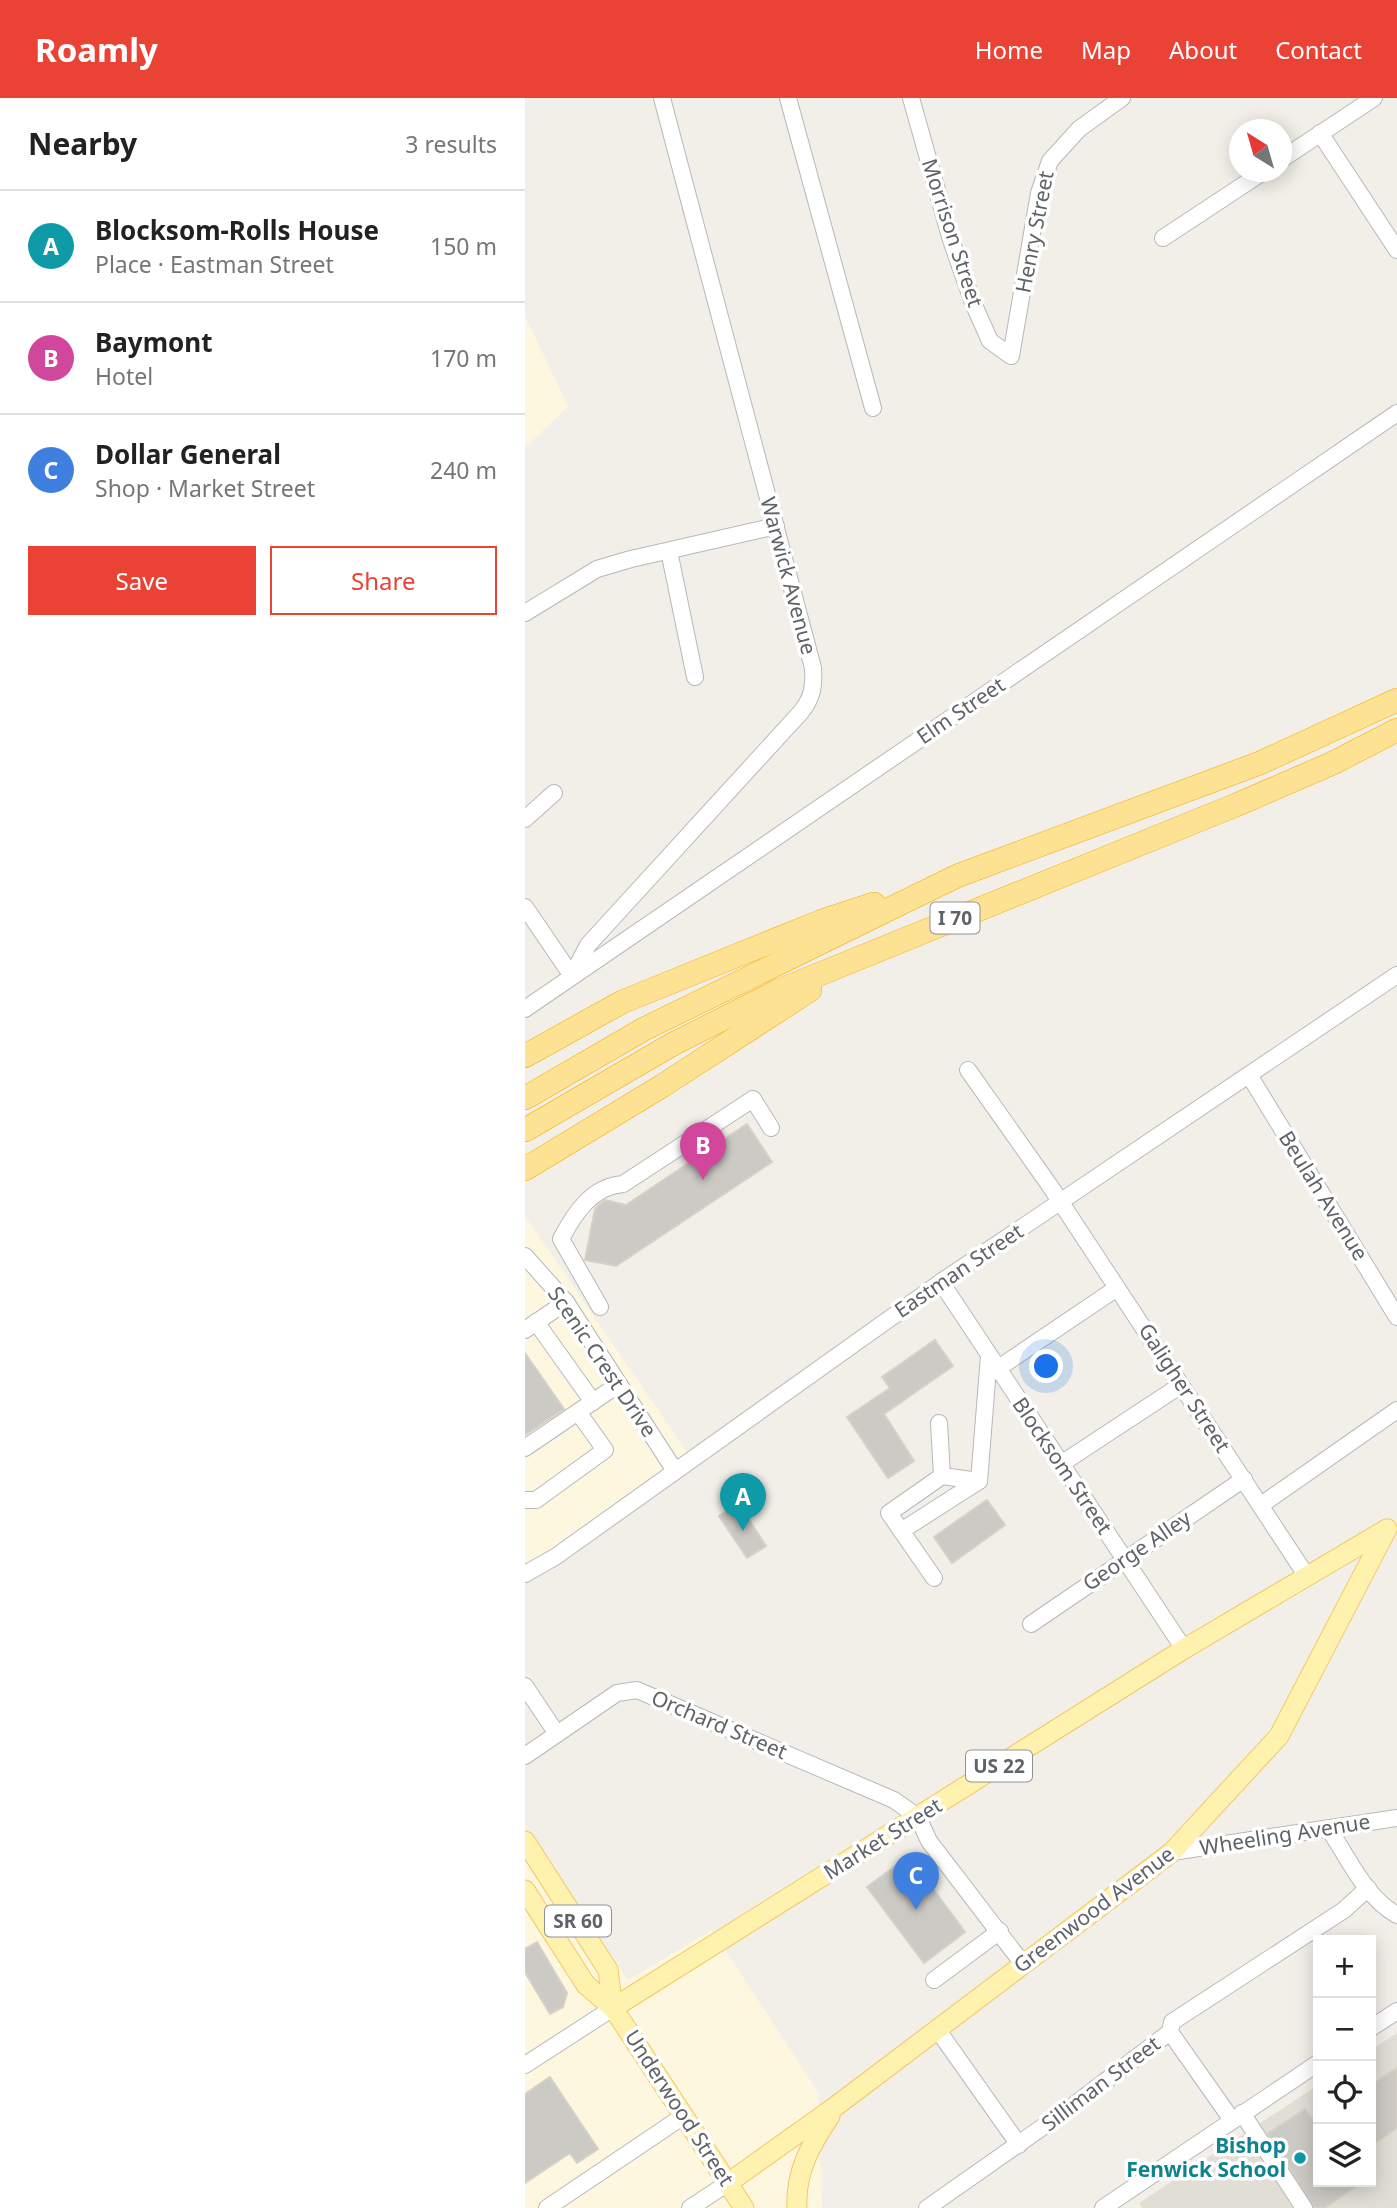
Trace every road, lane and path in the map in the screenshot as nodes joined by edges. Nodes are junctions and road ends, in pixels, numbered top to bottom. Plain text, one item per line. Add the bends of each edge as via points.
1 (662, 98) edge
2 (788, 98) edge
3 (911, 98) edge
4 (1122, 98) edge
5 (1374, 98) edge
6 (1320, 133) junction
7 (1292, 152) edge
8 (1248, 182) edge
9 (1163, 238) dead end
10 (1397, 250) edge
11 (1011, 356) joint
12 (873, 408) dead end
13 (1397, 413) edge
14 (776, 526) junction
15 (669, 551) junction
16 (525, 613) edge
17 (695, 677) dead end
18 (1397, 700) edge
19 (1397, 730) edge
20 (554, 793) dead end
21 (525, 819) edge
22 (957, 876) junction
23 (525, 907) edge
24 (845, 966) junction
25 (1397, 975) edge
26 (572, 976) junction
27 (525, 1009) edge
28 (525, 1056) edge
29 (968, 1070) dead end
30 (1249, 1075) junction
31 (525, 1097) edge
32 (771, 1128) dead end
33 (525, 1130) edge
34 (525, 1169) edge
35 (1060, 1203) junction
36 (528, 1265) edge
37 (941, 1282) junction
38 (1117, 1288) junction
39 (566, 1302) junction
40 (600, 1307) dead end
41 (1397, 1317) edge
42 (530, 1326) edge
43 (993, 1363) junction
44 (619, 1384) junction
45 (1181, 1385) junction
46 (593, 1402) junction
47 (1397, 1410) edge
48 (578, 1412) junction
49 (939, 1423) dead end
50 (525, 1448) edge
51 (1061, 1464) junction
52 (675, 1471) junction
53 (942, 1476) junction
54 (1244, 1479) junction
55 (979, 1481) junction
56 (525, 1500) edge
57 (1261, 1505) junction
58 (1392, 1526) edge
59 (901, 1531) junction
60 (1125, 1559) junction
61 (525, 1574) edge
62 (1306, 1575) junction
63 (934, 1578) dead end
64 (1031, 1624) dead end
65 (1184, 1649) junction
66 (525, 1686) edge
67 (558, 1734) junction
68 (525, 1756) edge
69 (918, 1817) junction
70 (1397, 1818) edge
71 (1329, 1829) junction
72 (525, 1841) edge
73 (1172, 1853) junction
74 (1368, 1888) junction
75 (525, 1891) edge
76 (532, 1915) edge
77 (1397, 1915) edge
78 (1000, 1931) junction
79 (1023, 1964) junction
80 (934, 1980) dead end
81 (614, 2008) junction
82 (1397, 2011) edge
83 (1376, 2025) edge
84 (937, 2029) junction
85 (1170, 2032) junction
86 (525, 2065) edge
87 (1313, 2066) edge
88 (836, 2106) junction
89 (682, 2117) junction
90 (1237, 2117) junction
91 (1019, 2145) junction
92 (727, 2183) junction
93 (547, 2208) edge
94 (691, 2208) edge
95 (744, 2208) edge
96 (797, 2208) edge
97 (926, 2208) edge
98 (1103, 2208) edge
99 (1304, 2208) edge

1 - 14 street, Warwick Avenue
2 - 12 street
3 - 11 street, Morrison Street via 973,303 990,341
4 - 11 street, Henry Street via 1079,129 1050,161 1039,192
5 - 6 street
6 - 7 street
6 - 10 street
8 - 9 street
13 - 26 street, Elm Street
14 - 15 street
14 - 26 street, Warwick Avenue via 813,668 811,700 588,945
15 - 16 street via 597,569
15 - 17 street
18 - 22 highway, I 70 via 1259,763
19 - 24 highway, I 70 via 1236,805 985,904
20 - 21 street
22 - 28 highway via 822,921 701,969 622,1002
22 - 31 highway, I 70 via 644,1029
23 - 26 street
24 - 33 highway, I 70 via 778,991 685,1038
24 - 34 highway
25 - 30 street, Eastman Street
26 - 27 street, Elm Street
29 - 35 street, Galigher Street
30 - 35 street, Eastman Street
30 - 41 street, Beulah Avenue
32 - 40 street via 754,1098 622,1184 611,1185 587,1200 561,1239
35 - 37 street, Eastman Street
35 - 38 street, Galigher Street
36 - 39 street, Scenic Crest Drive
37 - 43 street, Blocksom Street
37 - 52 street, Eastman Street
38 - 43 street
38 - 45 street, Galigher Street
39 - 42 street
39 - 44 street, Scenic Crest Drive
42 - 46 street
43 - 51 street, Blocksom Street
43 - 55 street
44 - 46 street
44 - 52 street, Scenic Crest Drive
45 - 51 street
45 - 54 street, Galigher Street
46 - 48 street
47 - 57 street
48 - 50 street
48 - 56 street via 605,1450 535,1500
49 - 53 street
51 - 60 street, Blocksom Street
52 - 61 street, Eastman Street
53 - 55 street
53 - 59 street via 889,1513
54 - 57 street, Galigher Street
54 - 60 street, George Alley
55 - 59 street
57 - 62 street, Galigher Street
58 - 62 main road, Market Street / US 22
58 - 73 main road, Greenwood Avenue / US 22 via 1279,1736
59 - 63 street
60 - 64 street, George Alley
60 - 65 street, Blocksom Street
62 - 65 main road, Market Street / US 22
65 - 69 main road, Market Street / US 22
66 - 67 street
67 - 68 street, Orchard Street
67 - 69 street, Orchard Street via 617,1693 637,1690 894,1800
69 - 78 street via 929,1841
69 - 81 main road, Market Street / US 22
70 - 71 street, Wheeling Avenue
71 - 73 street, Wheeling Avenue
71 - 74 street
72 - 81 main road, Underwood Street / SR 60 via 608,1970
73 - 79 main road, Greenwood Avenue / US 22
74 - 77 street
74 - 85 street, Silliman Street via 1344,1910 1172,2022
75 - 76 main road, Underwood Street / SR 60
76 - 81 main road, Underwood Street / SR 60 via 586,1985
78 - 79 street
78 - 80 street
79 - 84 main road, Greenwood Avenue / US 22
81 - 86 street, Market Street
81 - 89 main road, Underwood Street
82 - 83 street
84 - 88 main road, Greenwood Avenue / US 22
84 - 91 street
85 - 90 street
85 - 91 street, Silliman Street
87 - 90 street
88 - 92 main road, Greenwood Avenue
88 - 96 main road, US 22 via 806,2155 799,2175
89 - 92 main road, Underwood Street
89 - 93 street
90 - 98 street
90 - 99 street
91 - 97 street, Silliman Street
92 - 94 street
92 - 95 main road, Underwood Street

